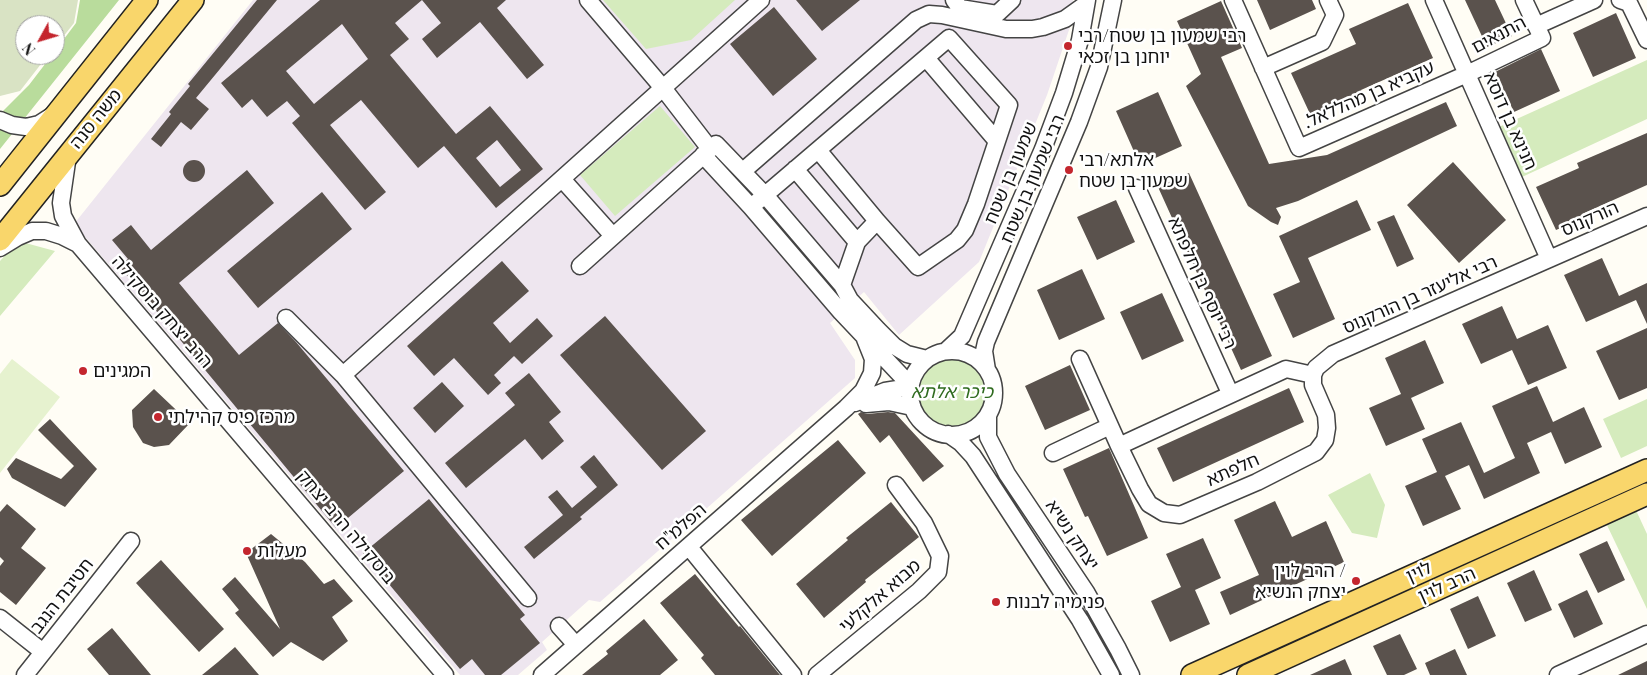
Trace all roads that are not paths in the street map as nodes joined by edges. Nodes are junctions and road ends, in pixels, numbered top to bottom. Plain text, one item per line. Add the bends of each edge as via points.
1 (148, 0) edge
2 (194, 0) edge
3 (588, 0) edge
4 (761, 0) edge
5 (954, 0) edge
6 (1012, 0) edge
7 (1233, 0) edge
8 (1328, 0) edge
9 (1434, 0) edge
10 (1524, 0) edge
11 (1594, 0) edge
12 (1620, 0) edge
13 (1086, 2) edge
14 (1114, 3) edge
15 (1536, 26) junction
16 (1647, 40) edge
17 (926, 58) junction
18 (1263, 68) junction
19 (1467, 74) junction
20 (662, 88) junction
21 (57, 112) junction
22 (0, 120) edge
23 (996, 140) junction
24 (709, 149) junction
25 (818, 150) junction
26 (68, 153) junction
27 (795, 169) junction
28 (743, 171) junction
29 (562, 179) junction
30 (0, 185) edge
31 (1137, 188) dead end
32 (766, 195) junction
33 (751, 207) junction
34 (1647, 216) edge
35 (877, 222) junction
36 (613, 236) junction
37 (0, 240) edge
38 (857, 242) junction
39 (78, 244) junction
40 (0, 248) edge
41 (1550, 259) junction
42 (580, 266) dead end
43 (842, 285) junction
44 (286, 318) dead end
45 (865, 338) junction
46 (947, 350) junction
47 (927, 359) junction
48 (1080, 359) dead end
49 (987, 370) junction
50 (343, 375) junction
51 (1313, 375) junction
52 (910, 386) junction
53 (1230, 394) junction
54 (216, 406) joint
55 (912, 407) junction
56 (846, 408) junction
57 (988, 415) junction
58 (1110, 426) junction
59 (948, 434) junction
60 (1119, 446) junction
61 (1053, 453) dead end
62 (1647, 470) edge
63 (896, 485) dead end
64 (1647, 494) edge
65 (131, 541) dead end
66 (689, 547) junction
67 (528, 598) dead end
68 (0, 618) edge
69 (559, 626) dead end
70 (1647, 634) edge
71 (576, 645) junction
72 (43, 652) junction
73 (1134, 673) edge
74 (25, 675) edge
75 (446, 675) edge
76 (542, 675) edge
77 (793, 675) edge
78 (817, 675) edge
79 (1111, 675) edge
80 (1192, 675) edge
81 (1248, 675) edge
82 (1558, 675) edge

1 - 21 main road, משה סנה
2 - 26 main road, משה סנה
3 - 20 street
4 - 20 street
5 - 6 street via 960,8 997,14
7 - 18 street, .עקביא בן מהללאל
8 - 18 street via 1335,15 1322,42
9 - 19 street, חנינא בן דוסא
10 - 15 street, התנאים
11 - 15 street, התנאים
12 - 16 street via 1629,3
13 - 28 street via 1065,19 1032,29 1006,29 930,14 916,20
13 - 46 street, שמעון בן שטח via 1078,49 1043,149 962,336
14 - 49 street, רבי שמעון בן שטח via 1099,67 1080,122 986,342
15 - 19 street, התנאים via 1542,38
17 - 23 street
17 - 23 street via 949,38 1009,105
17 - 25 street
18 - 19 street, .עקביא בן מהללאל via 1298,148
19 - 41 street, חנינא בן דוסא
20 - 24 street
20 - 29 street
21 - 22 street via 39,124 26,127
21 - 30 main road, משה סנה
23 - 35 street via 976,204 964,230 957,240 926,262 918,267
24 - 28 street
24 - 33 street
24 - 36 street
25 - 27 street
25 - 35 street
26 - 37 main road, משה סנה
26 - 39 street, הרב יצחק בוסקילה via 61,203 63,216
27 - 32 street
27 - 38 street
28 - 32 street
29 - 36 street
29 - 50 street
31 - 53 street, רבי יוסף בן חלפתא
32 - 33 street
32 - 43 street
33 - 45 street
34 - 41 street, הורקנוס
35 - 38 street
36 - 42 street
38 - 43 street
39 - 40 street, הרב יצחק בוסקילה via 46,231 32,231
39 - 54 street, הרב יצחק בוסקילה
41 - 51 street, רבי אליעזר בן הורקנוס via 1334,354 1316,368
43 - 47 street via 850,300 894,346 907,354
44 - 50 street
45 - 52 street
45 - 56 street via 872,359 872,373 863,391
46 - 47 street
46 - 49 street via 970,354
47 - 52 street via 918,368
48 - 58 street
49 - 57 street via 994,392
50 - 67 street
51 - 53 street via 1286,369
51 - 60 street, חלפתא via 1313,385 1328,428 1325,440 1316,452 1180,515 1164,513 1149,504
52 - 55 street
52 - 56 street via 874,394
53 - 60 street
54 - 75 street, בוסקילה הרב יצחק
55 - 56 street via 872,402
55 - 59 street via 926,426
56 - 66 street, הפלמ"ח
57 - 59 street via 971,430
57 - 73 street, יצחק נשיא via 988,437 1007,474 1086,592
58 - 60 street
58 - 61 street
59 - 79 street via 973,456 1080,620
62 - 80 main road, לוין
63 - 78 street, מבוא אלקלעי via 924,523 940,556 938,572
64 - 81 main road, הרב לוין
65 - 72 street, חטיבת הנגב
66 - 71 street, הפלמ"ח
66 - 77 street
68 - 72 street
69 - 71 street
70 - 82 street
71 - 76 street, הפלמ"ח
72 - 74 street, חטיבת הנגב

